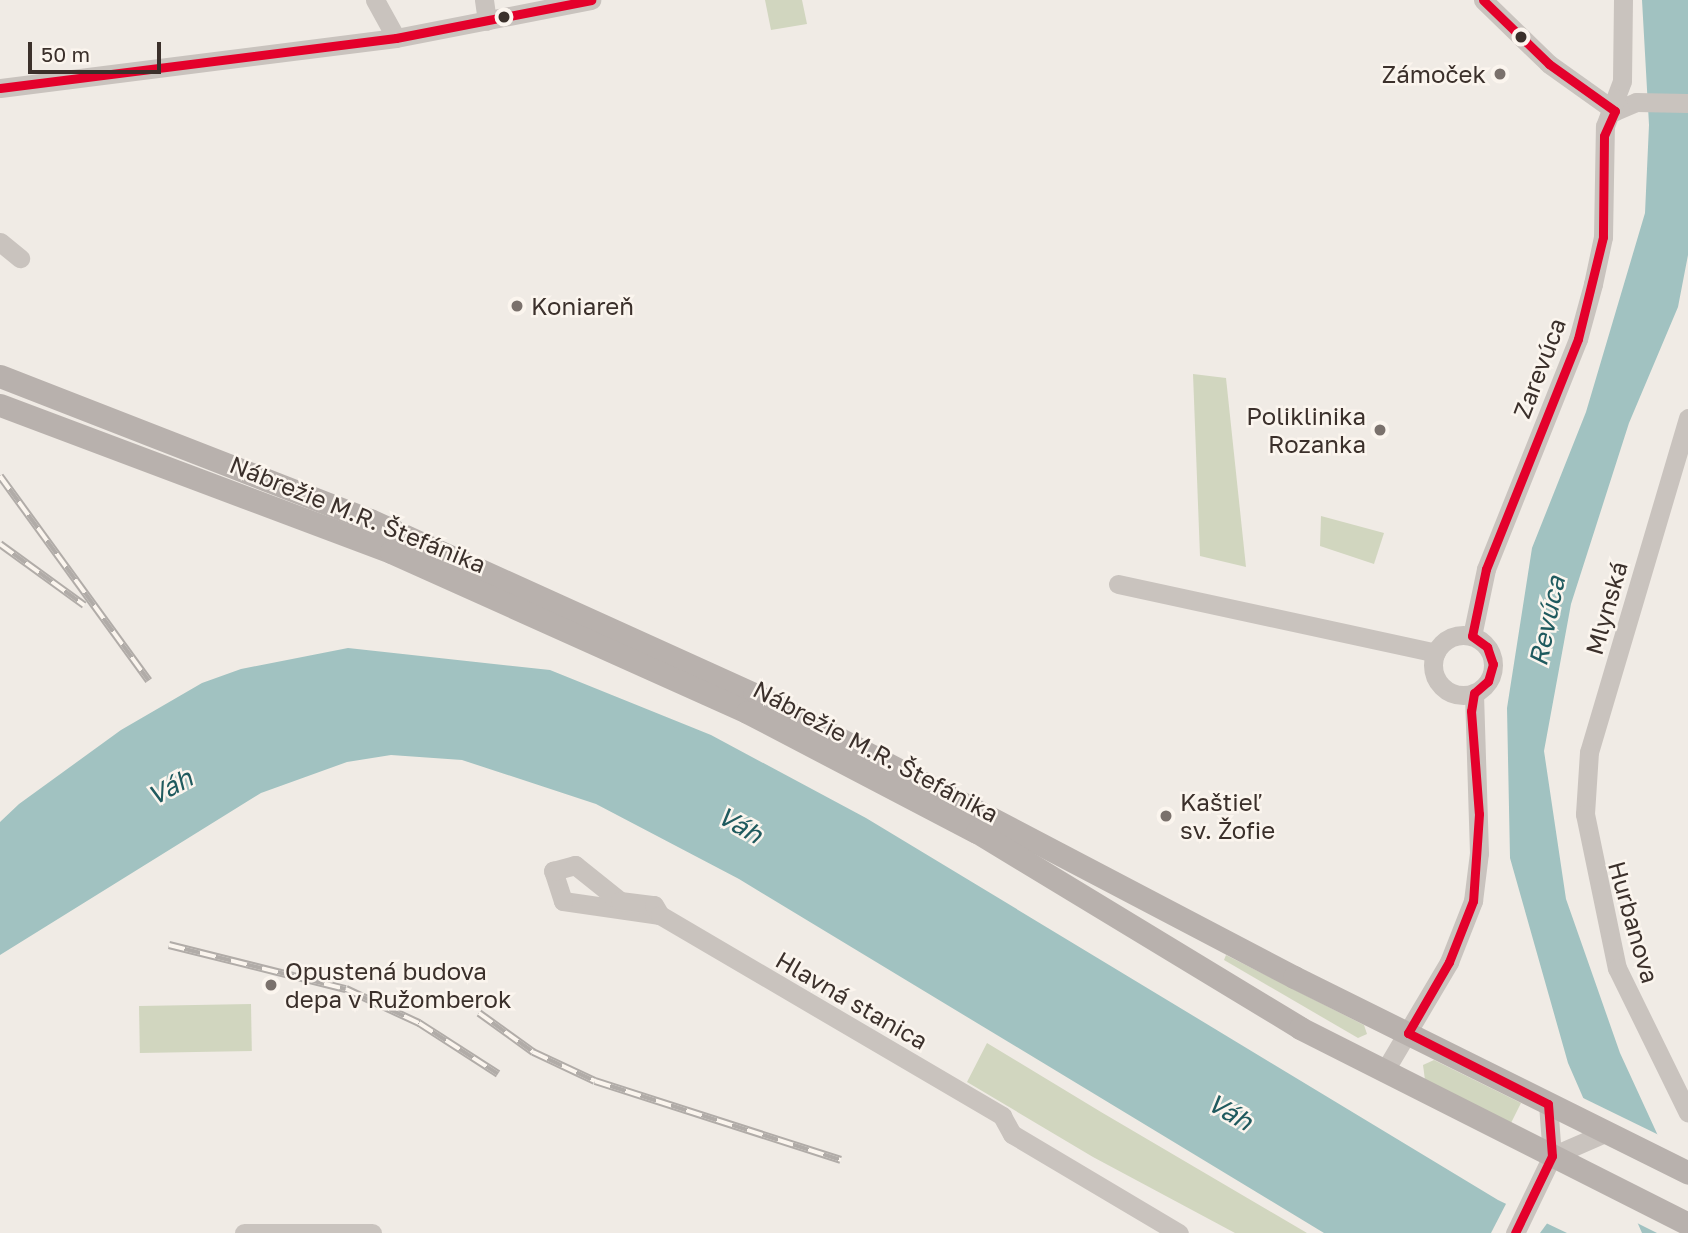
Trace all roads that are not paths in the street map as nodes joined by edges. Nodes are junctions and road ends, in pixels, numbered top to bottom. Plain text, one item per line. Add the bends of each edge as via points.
1 (375, 0) edge
2 (484, 0) edge
3 (591, 0) edge
4 (1483, 0) edge
5 (1623, 0) edge
6 (487, 21) junction
7 (396, 38) junction
8 (0, 88) edge
9 (1688, 103) edge
10 (1615, 111) junction
11 (0, 242) edge
12 (20, 258) dead end
13 (0, 376) edge
14 (0, 405) edge
15 (1688, 418) edge
16 (1118, 584) dead end
17 (1472, 636) junction
18 (1436, 653) junction
19 (1474, 693) junction
20 (1586, 814) joint
21 (660, 915) junction
22 (1408, 1033) junction
23 (1384, 1072) junction
24 (1548, 1104) junction
25 (1688, 1114) edge
26 (1596, 1132) junction
27 (1552, 1156) junction
28 (1688, 1172) edge
29 (1688, 1224) edge
30 (244, 1233) edge
31 (372, 1233) edge
32 (1179, 1233) edge
33 (1515, 1233) edge

1 - 7 street
2 - 6 street
3 - 6 street
4 - 10 street via 1549,64
5 - 10 street, Zarevúca via 1624,61
6 - 7 street
7 - 8 street
9 - 10 street via 1645,102
10 - 17 street, Zarevúca via 1605,126 1602,237 1587,306 1486,569
11 - 12 street
13 - 22 main road, Nábrežie M.R. Štefánika via 370,520 684,661 889,761
14 - 23 main road, Nábrežie M.R. Štefánika via 391,552 747,712 977,832
15 - 20 street, Mlynská via 1589,752
16 - 18 street
17 - 18 street via 1451,638
17 - 19 street via 1487,647 1493,664 1488,681
18 - 19 street via 1434,668 1444,687
19 - 22 street via 1479,853 1473,901 1450,962
20 - 25 street, Hurbanova via 1617,968
21 - 21 street, Hlavná stanica via 564,901 555,891 553,871 575,864 620,901 654,905
21 - 32 street, Hlavná stanica via 1002,1116 1012,1134
22 - 23 street
22 - 24 main road, Nábrežie M.R. Štefánika
23 - 27 main road, Nábrežie M.R. Štefánika
24 - 26 main road, Nábrežie M.R. Štefánika
24 - 27 street
26 - 27 street
26 - 28 main road, Nábrežie M.R. Štefánika
27 - 29 main road, Nábrežie M.R. Štefánika
27 - 33 street
30 - 31 street

